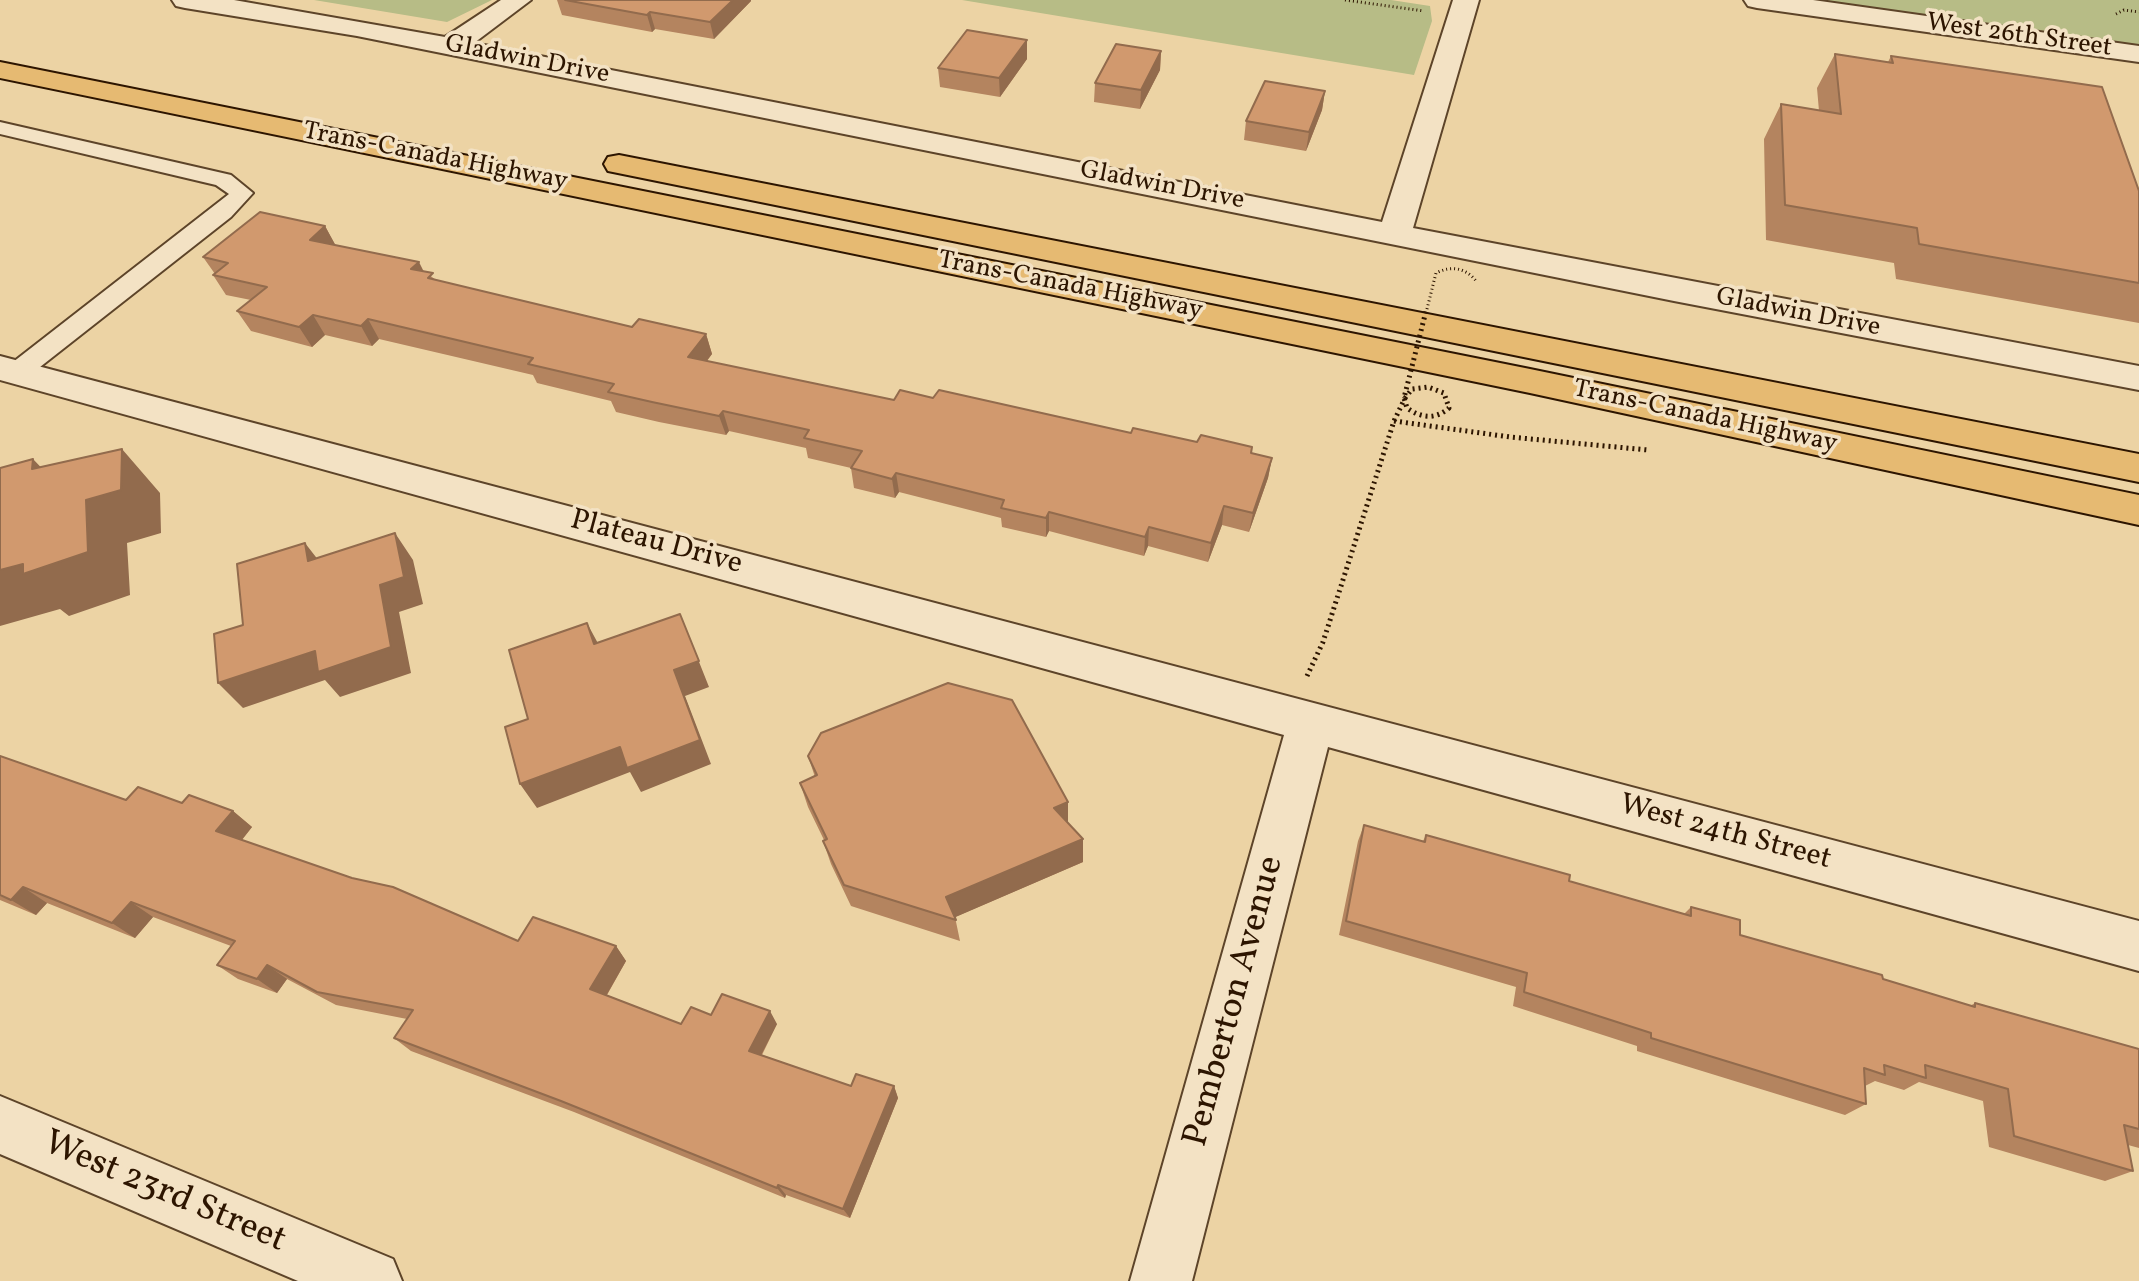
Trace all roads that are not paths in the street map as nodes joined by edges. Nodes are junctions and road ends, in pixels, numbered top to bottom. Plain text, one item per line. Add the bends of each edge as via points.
1 (185, 0) edge
2 (518, 0) edge
3 (1757, 0) edge
4 (281, 7) edge
5 (1463, 8) edge
6 (0, 42) edge
7 (451, 46) junction
8 (2139, 54) edge
9 (0, 70) edge
10 (0, 85) edge
11 (0, 128) edge
12 (388, 149) junction
13 (1396, 234) junction
14 (6, 375) edge
15 (2139, 378) edge
16 (2139, 468) edge
17 (2139, 510) edge
18 (1311, 722) junction
19 (2139, 946) edge
20 (0, 1125) edge
21 (371, 1281) edge
22 (1161, 1281) edge

1 - 4 street, Gladwin Drive
2 - 7 street
3 - 8 street, West 26th Street
4 - 7 street, Gladwin Drive
5 - 13 street
6 - 16 highway, Trans-Canada Highway
7 - 13 street, Gladwin Drive
9 - 12 highway, Trans-Canada Highway
10 - 12 highway
11 - 14 lane via 223,180 242,193
12 - 17 highway, Trans-Canada Highway
13 - 15 street, Gladwin Drive
14 - 18 street, Plateau Drive
18 - 19 street, West 24th Street
18 - 22 street, Pemberton Avenue
20 - 21 street, West 23rd Street

